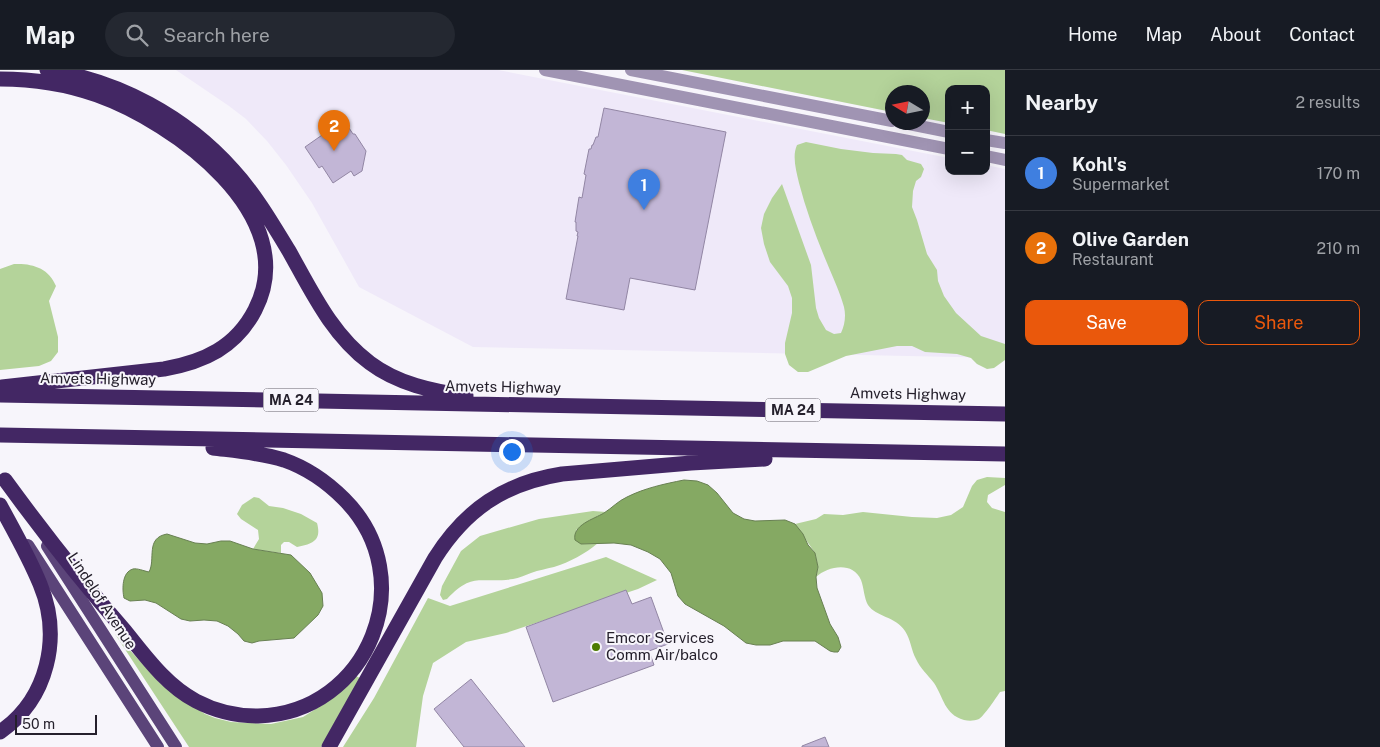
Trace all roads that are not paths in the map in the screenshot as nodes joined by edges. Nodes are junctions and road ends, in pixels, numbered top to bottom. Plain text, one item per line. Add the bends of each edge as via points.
1 (47, 70) edge
2 (545, 70) edge
3 (631, 70) edge
4 (0, 79) edge
5 (885, 120) edge
6 (930, 128) edge
7 (945, 131) edge
8 (990, 141) edge
9 (1005, 143) edge
10 (945, 148) edge
11 (990, 157) edge
12 (1005, 160) edge
13 (0, 387) edge
14 (0, 395) edge
15 (582, 406) junction
16 (1005, 414) edge
17 (0, 435) edge
18 (89, 437) junction
19 (952, 452) junction
20 (1005, 454) edge
21 (3, 476) edge
22 (0, 501) edge
23 (0, 505) edge
24 (0, 732) edge
25 (158, 747) edge
26 (176, 747) edge
27 (329, 747) edge

1 - 15 highway via 94,81 152,105 217,153 264,210 332,326 357,352 385,373 408,383 456,395
2 - 10 street
3 - 5 street
4 - 13 highway via 56,84 96,95 145,117 176,137 224,179 250,214 263,243 266,267 263,290 251,319 224,347 203,359 164,369
6 - 7 street
8 - 9 street
11 - 12 street
14 - 15 highway, Amvets Highway / MA 24
15 - 16 highway, Amvets Highway / MA 24
17 - 18 highway
18 - 19 highway
18 - 21 highway via 198,446 268,456 300,466 336,490 350,504 369,534 382,582 375,631 362,658 347,676 322,698 267,716 242,716 196,701 157,669 66,562
19 - 20 highway
19 - 27 highway via 691,463 562,474 519,485 480,507 445,542
21 - 26 main road, Lindelof Avenue
22 - 25 main road
23 - 24 highway via 41,585 50,627 48,656 38,690 19,717

